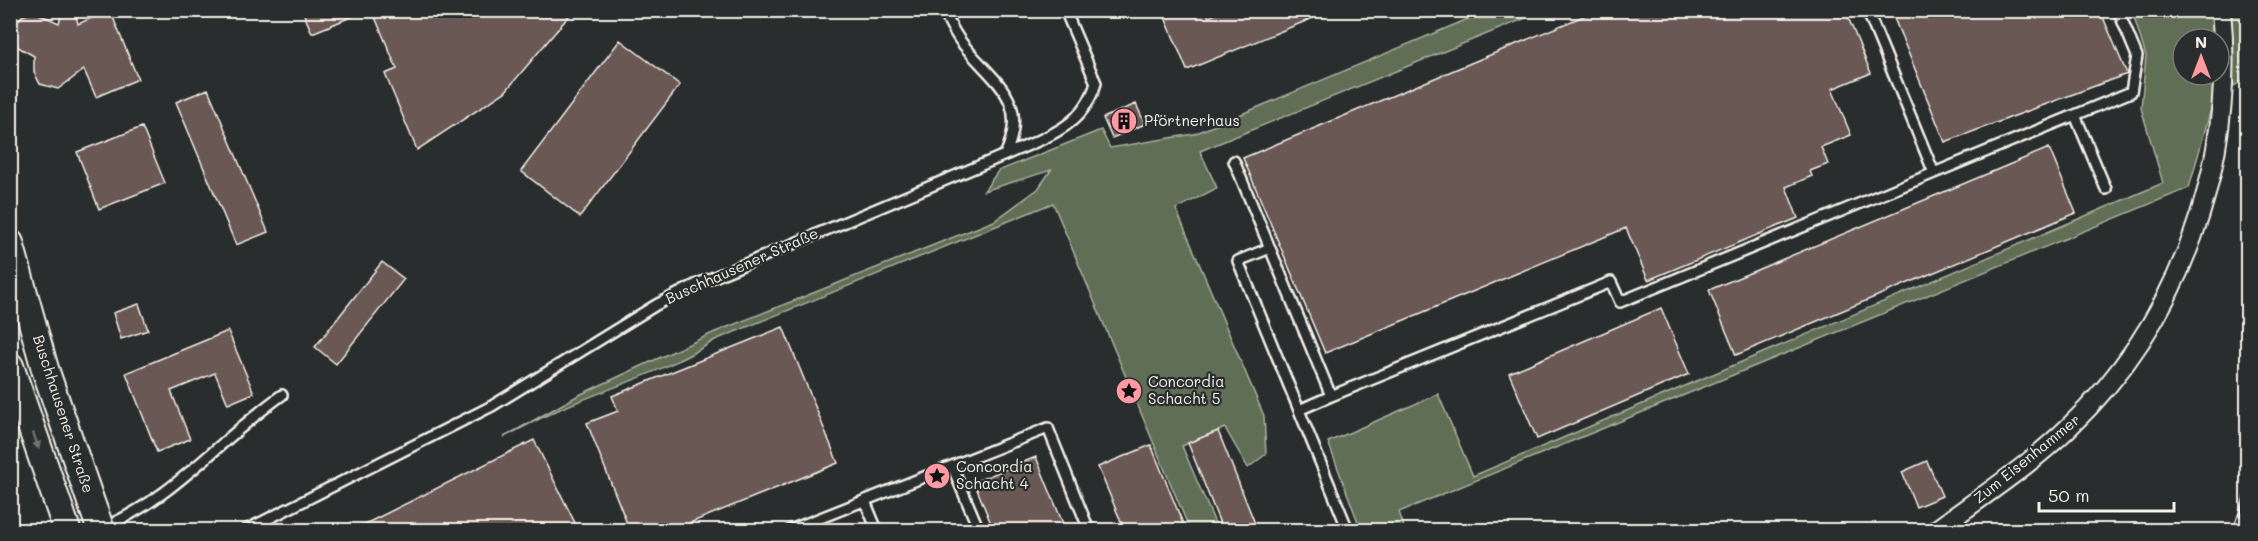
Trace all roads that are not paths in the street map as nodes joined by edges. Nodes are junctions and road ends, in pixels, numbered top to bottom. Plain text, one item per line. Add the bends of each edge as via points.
1 (943, 10) edge
2 (1065, 10) edge
3 (1867, 10) edge
4 (2118, 10) edge
5 (2221, 10) edge
6 (2075, 115) junction
7 (1005, 155) junction
8 (1234, 161) dead end
9 (1934, 173) junction
10 (2106, 189) dead end
11 (10, 243) edge
12 (1270, 248) junction
13 (16, 301) edge
14 (10, 366) edge
15 (282, 395) dead end
16 (1331, 396) junction
17 (1299, 410) junction
18 (952, 466) junction
19 (865, 501) junction
20 (97, 523) edge
21 (65, 525) edge
22 (246, 531) edge
23 (790, 531) edge
24 (878, 531) edge
25 (979, 531) edge
26 (1089, 531) edge
27 (1348, 531) edge
28 (1936, 531) edge

1 - 7 lane via 961,42 998,80 1010,101 1015,123
2 - 7 lane, Buschhausener Straße via 1096,83 1092,95 1074,120
3 - 9 lane
4 - 6 lane via 2137,56 2131,92
5 - 28 street, Zum Eisenhammer via 2223,84 2216,157 2200,217 2162,305 2125,363 2067,430
6 - 9 lane
6 - 10 lane
7 - 22 lane, Buschhausener Straße via 694,285 492,406
8 - 12 lane
9 - 16 lane via 1620,302 1611,282
11 - 13 main road, Buschhausener Straße
12 - 16 lane
12 - 17 lane via 1238,261
13 - 20 main road, Buschhausener Straße via 45,369
14 -> 21 main road
15 - 20 lane, Buschhausener Straße via 251,416 163,495 129,517
16 - 17 lane
17 - 27 lane
18 - 19 lane
18 - 25 lane
18 - 26 lane via 1048,428
19 - 23 lane
19 - 24 lane

